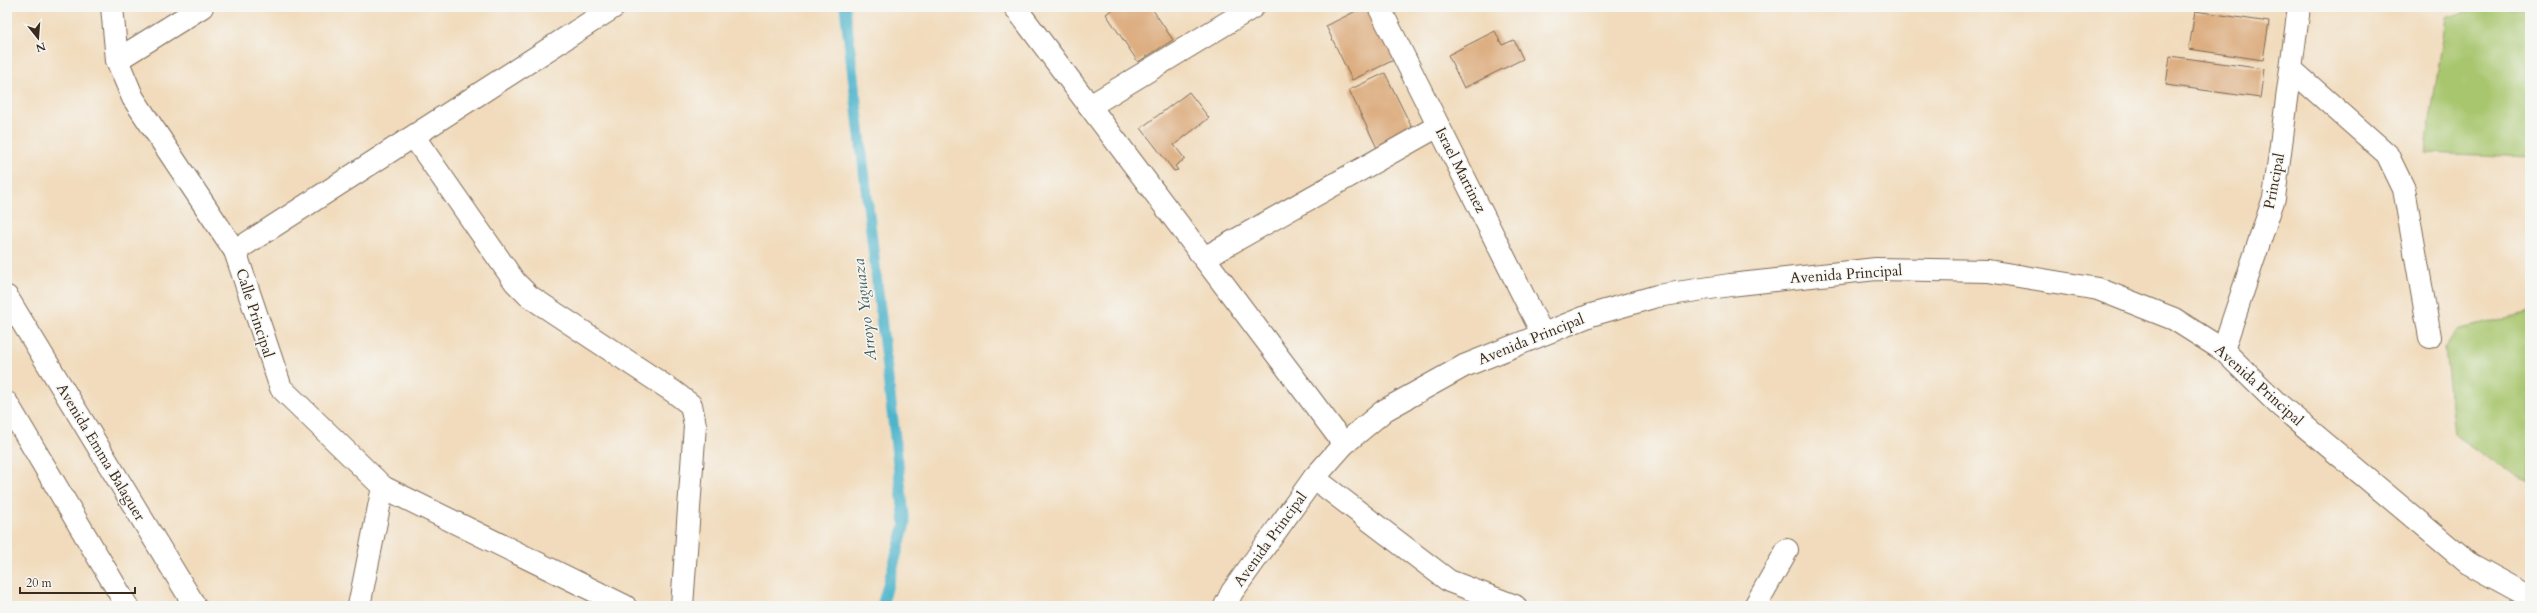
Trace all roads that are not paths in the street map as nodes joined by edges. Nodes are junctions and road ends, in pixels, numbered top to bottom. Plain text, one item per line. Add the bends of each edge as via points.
1 (112, 7) edge
2 (202, 7) edge
3 (614, 7) edge
4 (1015, 7) edge
5 (1253, 7) edge
6 (1379, 7) edge
7 (2299, 7) edge
8 (117, 60) junction
9 (2292, 70) junction
10 (1090, 106) junction
11 (1438, 126) junction
12 (414, 138) junction
13 (235, 251) junction
14 (1204, 258) junction
15 (7, 297) edge
16 (1542, 333) junction
17 (2430, 336) dead end
18 (2223, 350) junction
19 (7, 403) edge
20 (1344, 444) junction
21 (1314, 478) junction
22 (383, 487) junction
23 (1787, 550) dead end
24 (2530, 597) edge
25 (126, 606) edge
26 (195, 606) edge
27 (359, 606) edge
28 (625, 606) edge
29 (682, 606) edge
30 (1225, 606) edge
31 (1515, 606) edge
32 (1756, 606) edge

1 - 8 street, Calle Principal
2 - 8 street
3 - 12 street
4 - 10 street
5 - 10 street
6 - 11 street, Israel Martinez
7 - 9 street, Principal
8 - 13 street, Calle Principal via 133,98
9 - 17 street via 2387,154 2394,167 2404,189
9 - 18 street, Principal via 2274,198
10 - 14 street
11 - 14 street
11 - 16 street, Israel Martinez
12 - 13 street
12 - 29 street via 515,282 529,296 691,405 695,425
13 - 22 street, Calle Principal via 280,388
14 - 20 street
15 - 26 street, Avenida Emma Balaguer
16 - 18 street, Avenida Principal via 1591,315 1657,296 1876,268 1981,271 2098,289 2174,319
16 - 20 street, Avenida Principal via 1464,366 1385,410
18 - 24 street, Avenida Principal via 2278,404 2468,563
19 - 25 street
20 - 21 street, Avenida Principal
21 - 30 street, Avenida Principal via 1232,592
21 - 31 street via 1448,581
22 - 27 street
22 - 28 street, Calle Principal
23 - 32 street

